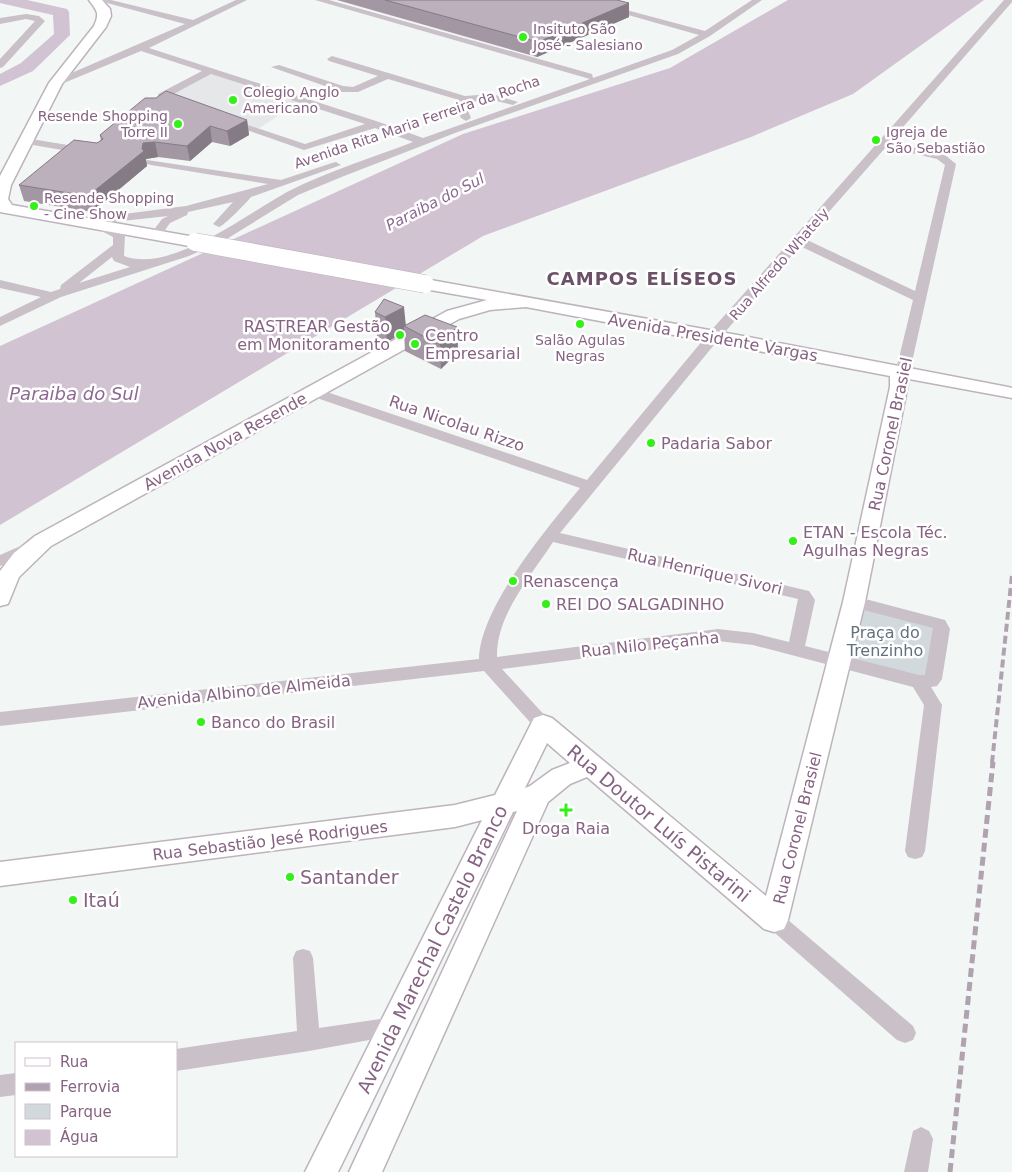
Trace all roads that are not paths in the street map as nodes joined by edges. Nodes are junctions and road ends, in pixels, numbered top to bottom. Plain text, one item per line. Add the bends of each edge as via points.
1 (95, 0) edge
2 (100, 0) edge
3 (243, 0) edge
4 (319, 0) edge
5 (579, 0) edge
6 (747, 0) edge
7 (758, 0) edge
8 (1009, 0) edge
9 (0, 21) edge
10 (193, 23) junction
11 (704, 32) junction
12 (141, 48) junction
13 (16, 50) junction
14 (0, 53) edge
15 (332, 59) dead end
16 (0, 66) edge
17 (276, 67) dead end
18 (210, 71) junction
19 (386, 76) junction
20 (589, 76) junction
21 (56, 82) junction
22 (465, 99) junction
23 (513, 102) junction
24 (180, 105) edge
25 (217, 118) edge
26 (466, 118) junction
27 (375, 124) junction
28 (419, 140) junction
29 (24, 141) junction
30 (884, 143) junction
31 (100, 154) edge
32 (152, 162) dead end
33 (281, 184) junction
34 (2, 186) edge
35 (262, 190) junction
36 (294, 193) junction
37 (3, 208) edge
38 (231, 209) junction
39 (194, 211) junction
40 (81, 222) junction
41 (98, 225) junction
42 (220, 230) junction
43 (156, 235) junction
44 (799, 241) junction
45 (120, 245) junction
46 (152, 265) junction
47 (0, 284) edge
48 (442, 286) junction
49 (55, 295) junction
50 (919, 298) junction
51 (526, 302) junction
52 (453, 315) junction
53 (0, 322) edge
54 (713, 337) junction
55 (900, 372) junction
56 (313, 392) junction
57 (1008, 394) dead end
58 (590, 486) junction
59 (549, 536) junction
60 (2, 578) edge
61 (854, 602) junction
62 (795, 651) junction
63 (839, 662) junction
64 (488, 664) junction
65 (919, 682) junction
66 (0, 719) edge
67 (543, 725) junction
68 (591, 765) junction
69 (538, 795) junction
70 (505, 802) junction
71 (915, 851) dead end
72 (0, 874) edge
73 (774, 920) junction
74 (303, 958) dead end
75 (394, 1027) junction
76 (905, 1033) dead end
77 (309, 1040) junction
78 (178, 1060) edge
79 (15, 1084) edge
80 (0, 1086) edge
81 (921, 1139) dead end
82 (321, 1172) edge
83 (365, 1172) edge
84 (916, 1172) edge

1 - 21 street via 104,10 100,27
2 - 10 street
3 - 10 street
4 - 20 street
5 - 11 street
6 - 11 street, Avenida Rita Maria Ferreira da Rocha
7 - 11 street, Avenida Rita Maria Ferreira da Rocha
8 - 30 street, Rua Alfredo Whately
9 - 13 street via 25,16 40,21
10 - 12 street
11 - 20 street, Avenida Rita Maria Ferreira da Rocha
11 - 28 street, Avenida Rita Maria Ferreira da Rocha via 675,52
12 - 18 street
12 - 21 street
13 - 14 street
13 - 16 street
15 - 19 street
17 - 19 street via 354,90
18 - 24 street via 162,96
18 - 27 street
19 - 22 street
20 - 23 street, Avenida Rita Maria Ferreira da Rocha
21 - 29 street
22 - 23 street via 492,97
22 - 26 street via 461,106
23 - 26 street, Avenida Rita Maria Ferreira da Rocha
25 - 27 street via 304,147
26 - 28 street, Avenida Rita Maria Ferreira da Rocha
27 - 28 street
28 - 33 street, Avenida Rita Maria Ferreira da Rocha
28 - 36 street, Avenida Rita Maria Ferreira da Rocha
29 - 31 street
29 - 34 street
30 - 44 street, Rua Alfredo Whately
30 - 50 street, Rua Coronel Brasiel via 941,157 951,164
32 - 33 street
33 - 35 street, Avenida Rita Maria Ferreira da Rocha
34 - 37 street via 0,199
35 - 38 street
35 - 40 street, Avenida Rita Maria Ferreira da Rocha via 189,208
36 - 38 street
36 - 42 street, Avenida Rita Maria Ferreira da Rocha
37 - 40 street, Avenida Presidente Vargas
38 - 39 street
38 - 42 street
39 - 42 street via 212,217
39 - 43 street via 172,217
40 - 41 street, Avenida Presidente Vargas
41 - 43 street, Avenida Presidente Vargas
41 - 45 street via 119,235
42 - 46 street
43 - 48 street, Avenida Presidente Vargas, bridge
44 - 50 street
44 - 54 street, Rua Alfredo Whately
45 - 46 street via 118,258
45 - 49 street
46 - 49 street
47 - 49 street
48 - 51 street, Avenida Presidente Vargas
48 - 52 street via 462,298
49 - 53 street
50 - 55 street, Rua Coronel Brasiel
51 - 52 street, Avenida Nova Resende via 489,305
51 - 54 street, Avenida Presidente Vargas
52 - 56 street, Avenida Nova Resende
54 - 55 street, Avenida Presidente Vargas
54 - 58 street, Rua Alfredo Whately
55 - 57 street, Avenida Presidente Vargas
55 - 61 street, Rua Coronel Brasiel
56 - 58 street, Rua Nicolau Rizzo
56 - 60 street, Avenida Nova Resende via 44,541
58 - 59 street, Rua Alfredo Whately
59 - 62 street, Rua Henrique Sivori via 803,595 807,600
59 - 64 street, Rua Alfredo Whately via 499,613 488,646
61 - 63 street, Rua Coronel Brasiel
61 - 65 street via 939,624 942,628 933,678
62 - 63 street, Rua Nilo Peçanha
62 - 64 street, Rua Nilo Peçanha via 753,639 718,635
63 - 65 street
63 - 73 street, Rua Coronel Brasiel
64 - 66 street, Avenida Albino de Almeida
64 - 67 street, Rua Doutor Luís Pistarini
65 - 71 street via 933,705
67 - 68 street, Rua Doutor Luís Pistarini
67 - 70 street, Avenida Marechal Castelo Branco
68 - 69 street, Avenida Marechal Castelo Branco via 561,777
68 - 73 street, Rua Doutor Luís Pistarini
69 - 70 street, Rua Sebastião Jesé Rodrigues
69 - 83 street, Avenida Marechal Castelo Branco
70 - 72 street, Rua Sebastião Jesé Rodrigues via 455,816
70 - 75 street, Avenida Marechal Castelo Branco
73 - 76 street, Rua Doutor Luís Pistarini
74 - 77 street
75 - 77 street
75 - 82 street, Avenida Marechal Castelo Branco
77 - 78 street
79 - 80 street
81 - 84 street

